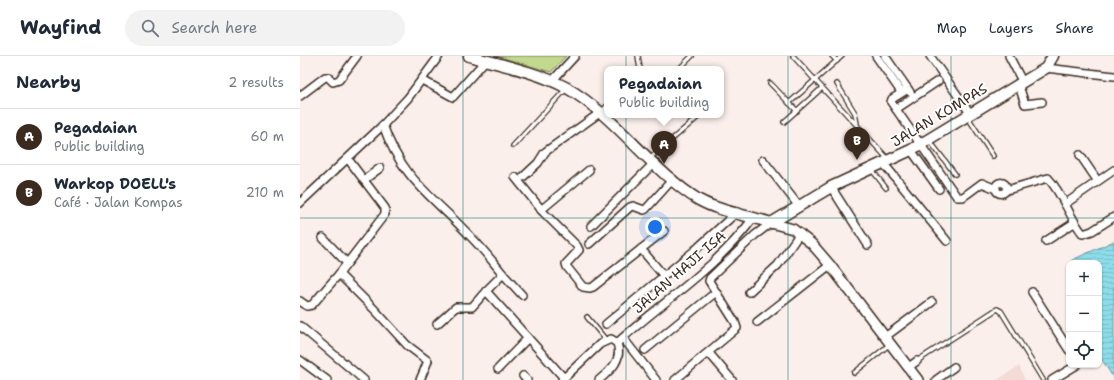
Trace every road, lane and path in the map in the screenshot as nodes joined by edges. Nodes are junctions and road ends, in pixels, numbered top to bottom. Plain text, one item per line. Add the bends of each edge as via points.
1 (357, 56) edge
2 (439, 56) edge
3 (469, 56) edge
4 (575, 56) edge
5 (638, 56) edge
6 (692, 56) edge
7 (793, 56) edge
8 (832, 56) edge
9 (842, 56) edge
10 (876, 56) edge
11 (885, 56) edge
12 (930, 56) edge
13 (1009, 56) edge
14 (1053, 56) edge
15 (486, 61) junction
16 (836, 61) junction
17 (640, 66) edge
18 (682, 66) edge
19 (1046, 68) junction
20 (1114, 76) edge
21 (422, 80) junction
22 (815, 80) junction
23 (552, 81) junction
24 (938, 81) dead end
25 (1020, 82) junction
26 (770, 83) dead end
27 (837, 84) dead end
28 (566, 88) junction
29 (822, 88) junction
30 (904, 90) junction
31 (300, 96) edge
32 (914, 97) junction
33 (1042, 102) dead end
34 (789, 103) junction
35 (604, 109) edge
36 (896, 109) junction
37 (797, 111) junction
38 (968, 114) junction
39 (612, 118) edge
40 (697, 118) dead end
41 (784, 122) dead end
42 (856, 124) junction
43 (383, 125) junction
44 (924, 142) junction
45 (513, 146) dead end
46 (911, 150) junction
47 (1080, 155) dead end
48 (993, 156) dead end
49 (348, 159) junction
50 (763, 160) dead end
51 (651, 161) junction
52 (887, 162) junction
53 (380, 168) dead end
54 (589, 170) dead end
55 (872, 170) junction
56 (1114, 170) edge
57 (955, 174) dead end
58 (515, 177) dead end
59 (523, 177) dead end
60 (673, 179) junction
61 (364, 180) junction
62 (1097, 180) junction
63 (831, 187) junction
64 (886, 188) dead end
65 (939, 189) dead end
66 (300, 203) edge
67 (1065, 204) junction
68 (798, 205) junction
69 (541, 210) junction
70 (737, 212) junction
71 (1114, 216) edge
72 (754, 217) junction
73 (771, 223) junction
74 (1074, 223) junction
75 (591, 226) dead end
76 (664, 231) dead end
77 (800, 233) junction
78 (323, 238) dead end
79 (947, 241) dead end
80 (1046, 241) dead end
81 (589, 244) dead end
82 (868, 245) dead end
83 (642, 248) junction
84 (347, 263) junction
85 (830, 265) junction
86 (339, 274) junction
87 (503, 274) junction
88 (664, 276) junction
89 (486, 292) junction
90 (716, 292) junction
91 (749, 292) dead end
92 (1032, 292) dead end
93 (522, 295) dead end
94 (300, 301) edge
95 (932, 302) dead end
96 (587, 317) dead end
97 (757, 322) dead end
98 (437, 324) dead end
99 (606, 324) dead end
100 (300, 326) edge
101 (528, 338) junction
102 (606, 340) junction
103 (888, 340) junction
104 (620, 341) junction
105 (1066, 345) edge
106 (646, 350) dead end
107 (709, 352) junction
108 (300, 360) edge
109 (917, 361) joint
110 (909, 367) junction
111 (954, 367) dead end
112 (1072, 368) edge
113 (498, 369) dead end
114 (854, 373) dead end
115 (563, 379) edge
116 (327, 380) edge
117 (364, 380) edge
118 (420, 380) edge
119 (599, 380) edge
120 (656, 380) edge
121 (675, 380) edge
122 (732, 380) edge
123 (918, 380) edge
124 (936, 380) edge
125 (1043, 380) edge
126 (1052, 380) edge

1 - 31 street via 339,80 333,82 325,77
2 - 21 street
3 - 15 main road
4 - 23 street
5 - 17 lane
6 - 18 lane
7 - 22 lane
8 - 16 lane
9 - 16 lane
10 - 30 street
11 - 30 street
12 - 38 street
13 - 25 street
14 - 19 main road, JALAN KOMPAS
15 - 21 street via 453,97
15 - 23 main road
16 - 22 lane
19 - 20 street
19 - 25 main road, JALAN KOMPAS
21 - 43 street
22 - 29 lane
22 - 34 lane
23 - 28 main road
24 - 32 street
25 - 33 street via 1025,104
25 - 38 main road, JALAN KOMPAS
26 - 34 lane
27 - 42 lane via 855,113
28 - 35 main road
28 - 45 lane
29 - 37 lane
29 - 42 lane
30 - 32 street
30 - 36 street via 891,100
32 - 36 street
34 - 37 lane
35 - 59 street via 546,152
36 - 44 street
37 - 41 lane
38 - 44 main road, JALAN KOMPAS
38 - 48 lane
39 - 51 main road
40 - 51 lane
42 - 52 lane
43 - 49 street
43 - 87 street via 398,161 415,183 472,237
44 - 46 main road, JALAN KOMPAS
44 - 57 lane
44 - 67 street via 958,197 982,183 996,189 1002,182 1006,190 1048,178
46 - 52 main road, JALAN KOMPAS
46 - 65 street
47 - 62 street
49 - 61 street
49 - 66 street
50 - 68 street
51 - 60 main road
51 - 75 street
52 - 55 main road, JALAN KOMPAS
52 - 79 street
53 - 61 street
54 - 69 street
55 - 63 main road, JALAN KOMPAS
55 - 64 lane
56 - 62 street
58 - 69 street
60 - 70 main road via 706,203
60 - 81 street via 646,209 633,206 628,208
61 - 84 street via 386,211
62 - 67 street
63 - 68 main road, JALAN KOMPAS
63 - 82 street
67 - 74 street
68 - 73 main road, JALAN KOMPAS
69 - 83 street via 577,246 579,250 566,264 583,287 592,286
70 - 72 main road
70 - 88 street
71 - 74 street via 1083,234
72 - 73 main road
72 - 104 street, JALAN HAJI ISA via 739,237 700,274
73 - 77 street
73 - 90 street via 710,278 709,281
74 - 80 street
76 - 83 street
77 - 85 street
77 - 91 street via 778,265
78 - 84 street
83 - 88 street
84 - 86 street
85 - 97 street
85 - 103 street
86 - 94 street via 312,305 307,306
86 - 118 street via 407,345 428,361
87 - 89 street
87 - 93 street
88 - 99 street
89 - 98 street via 472,307 456,307
89 - 101 street
90 - 106 street
90 - 107 street via 738,327
92 - 105 street
95 - 103 street
96 - 102 lane
100 - 117 street
101 - 113 street
101 - 115 street
102 - 104 street
102 - 115 street
103 - 110 street
103 - 114 lane
104 - 119 street via 616,363
104 - 120 street
107 - 121 street
107 - 122 street
108 - 116 street
109 - 110 street
109 - 125 lane via 997,309 1001,311
110 - 123 street
111 - 124 street
112 - 126 street

